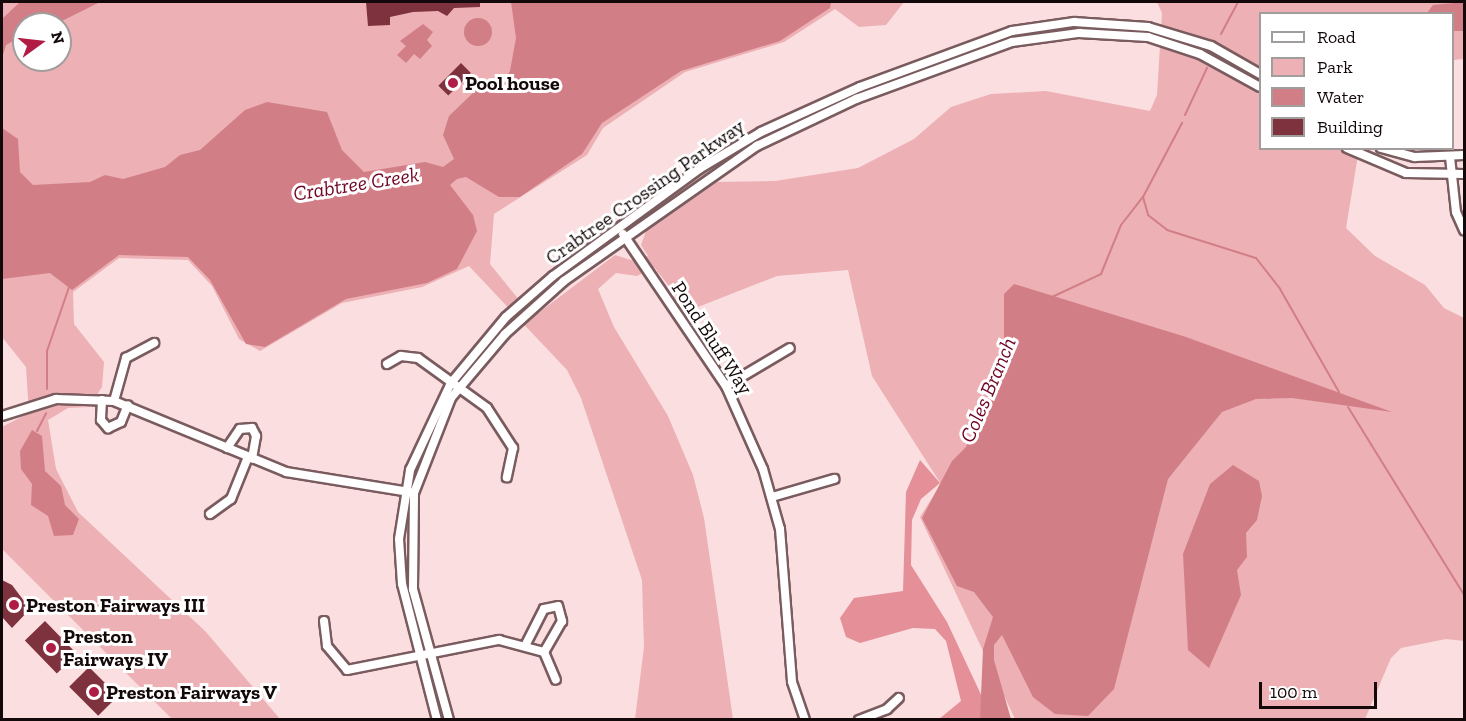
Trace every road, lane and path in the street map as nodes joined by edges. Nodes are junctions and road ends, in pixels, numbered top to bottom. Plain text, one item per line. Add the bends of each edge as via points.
1 (1259, 73) edge
2 (1259, 86) edge
3 (1351, 150) edge
4 (1396, 150) edge
5 (1464, 155) edge
6 (1450, 157) junction
7 (1464, 174) edge
8 (1451, 176) junction
9 (619, 228) junction
10 (1464, 230) edge
11 (625, 237) junction
12 (154, 343) dead end
13 (789, 348) dead end
14 (387, 364) dead end
15 (452, 383) junction
16 (726, 386) junction
17 (459, 388) junction
18 (102, 400) junction
19 (114, 401) junction
20 (128, 405) junction
21 (2, 416) edge
22 (227, 448) junction
23 (250, 458) junction
24 (507, 477) dead end
25 (834, 479) dead end
26 (404, 492) junction
27 (414, 493) junction
28 (772, 497) junction
29 (210, 514) dead end
30 (324, 621) dead end
31 (526, 644) junction
32 (430, 651) junction
33 (544, 652) junction
34 (419, 654) junction
35 (556, 680) dead end
36 (899, 698) dead end
37 (437, 720) edge
38 (449, 720) edge
39 (806, 720) edge
40 (860, 720) edge

1 - 9 street, Crabtree Crossing Parkway via 1211,46 1148,27 1096,22 1012,32 860,87 760,132
2 - 11 street, Crabtree Crossing Parkway via 1209,58 1148,38 1095,32 1029,38 803,122 717,170
3 - 8 street via 1392,170
4 - 6 street
5 - 6 street
6 - 8 street
7 - 8 street
8 - 10 street
9 - 11 street, Pond Bluff Way
9 - 15 street, Crabtree Crossing Parkway via 516,307
11 - 16 street, Pond Bluff Way
11 - 17 street, Crabtree Crossing Parkway via 523,315
12 - 19 street via 126,358
13 - 16 street
14 - 15 street via 409,356
15 - 17 street
15 - 26 street, Crabtree Crossing Parkway via 423,434
16 - 28 street, Pond Bluff Way
17 - 24 street via 487,408 506,432 514,456
17 - 27 street, Crabtree Crossing Parkway via 435,429
18 - 19 street
18 - 20 street via 101,420 108,428 121,422
18 - 21 street via 57,399
19 - 20 street
20 - 22 street
22 - 23 street
22 - 23 street via 240,429 252,428 256,436
23 - 26 street via 305,477
23 - 29 street via 231,499
25 - 28 street
26 - 27 street
26 - 34 street, Crabtree Crossing Parkway via 400,563
27 - 32 street, Crabtree Crossing Parkway via 411,575
28 - 39 street, Pond Bluff Way via 786,567 792,682
30 - 34 street via 327,646 347,670
31 - 32 street via 499,640
31 - 33 street
31 - 33 street via 544,609 558,606 564,614
32 - 34 street
32 - 38 street, Crabtree Crossing Parkway
33 - 35 street
34 - 37 street, Crabtree Crossing Parkway
36 - 40 street via 887,709

